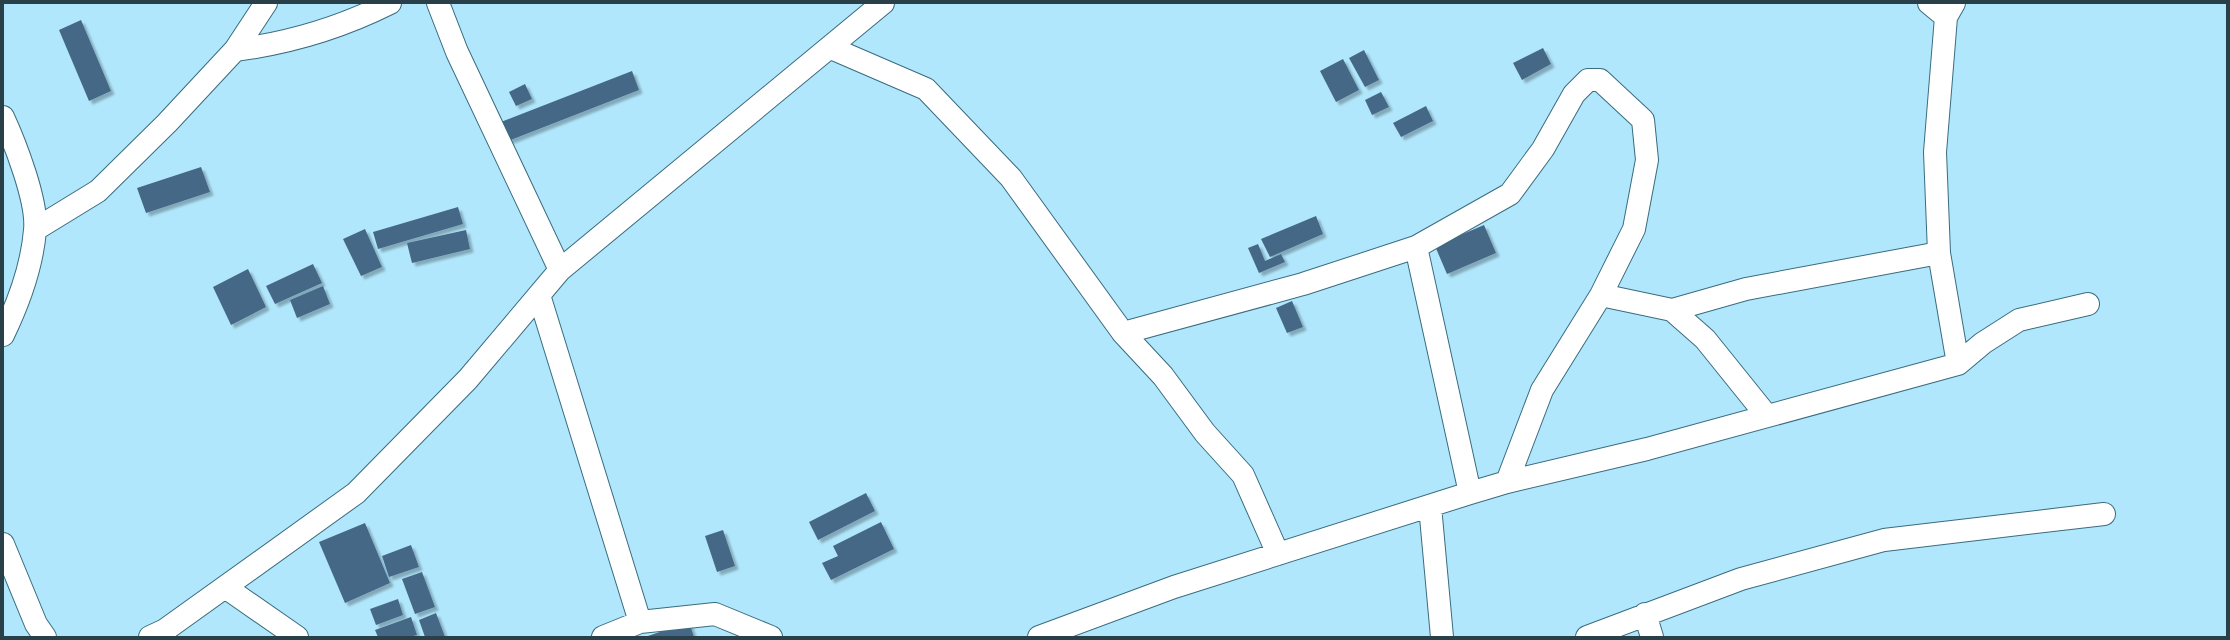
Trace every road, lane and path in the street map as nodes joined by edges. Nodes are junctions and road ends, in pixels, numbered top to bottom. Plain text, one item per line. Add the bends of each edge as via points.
1 (266, 3) edge
2 (390, 3) edge
3 (438, 3) edge
4 (883, 3) edge
5 (1929, 3) edge
6 (1950, 10) edge
7 (831, 48) junction
8 (235, 50) junction
9 (3, 116) edge
10 (36, 229) junction
11 (1416, 247) junction
12 (1939, 253) junction
13 (560, 270) junction
14 (539, 295) junction
15 (1601, 295) junction
16 (2088, 304) dead end
17 (1672, 310) junction
18 (1123, 333) junction
19 (3, 335) edge
20 (1958, 364) junction
21 (1767, 416) junction
22 (1507, 482) junction
23 (1470, 493) junction
24 (1430, 506) junction
25 (2104, 514) dead end
26 (3, 544) edge
27 (1278, 554) junction
28 (225, 587) junction
29 (1645, 614) junction
30 (640, 622) junction
31 (45, 637) edge
32 (150, 637) edge
33 (297, 637) edge
34 (603, 637) edge
35 (771, 637) edge
36 (1038, 637) edge
37 (1442, 637) edge
38 (1587, 637) edge
39 (1652, 637) edge

1 - 8 street
2 - 8 street via 309,37 264,47
3 - 13 street via 457,52
4 - 7 street
5 - 6 street
6 - 12 street via 1935,152
7 - 13 street
7 - 18 street via 926,89 1011,178
8 - 10 street via 167,123 98,191
9 - 10 street via 13,138 30,192
10 - 19 street via 28,275
11 - 15 street via 1510,194 1543,149 1574,94 1588,80 1600,80 1643,120 1647,160 1634,229
11 - 18 street via 1303,284
11 - 23 street
12 - 17 street via 1746,289
12 - 20 street
13 - 14 street
14 - 28 street via 468,379 356,493
14 - 30 street
15 - 17 street
15 - 22 street via 1542,390
16 - 20 street via 2019,320 1983,343
17 - 21 street via 1705,339
18 - 27 street via 1164,376 1205,433 1243,475
20 - 21 street
21 - 22 street via 1647,449
22 - 23 street
23 - 24 street
24 - 27 street
24 - 37 street
25 - 29 street via 1884,540 1741,579
26 - 31 street via 36,624
27 - 36 street via 1174,586
28 - 32 street via 165,630
28 - 33 street
29 - 38 street
29 - 39 street
30 - 34 street
30 - 35 street via 715,614

